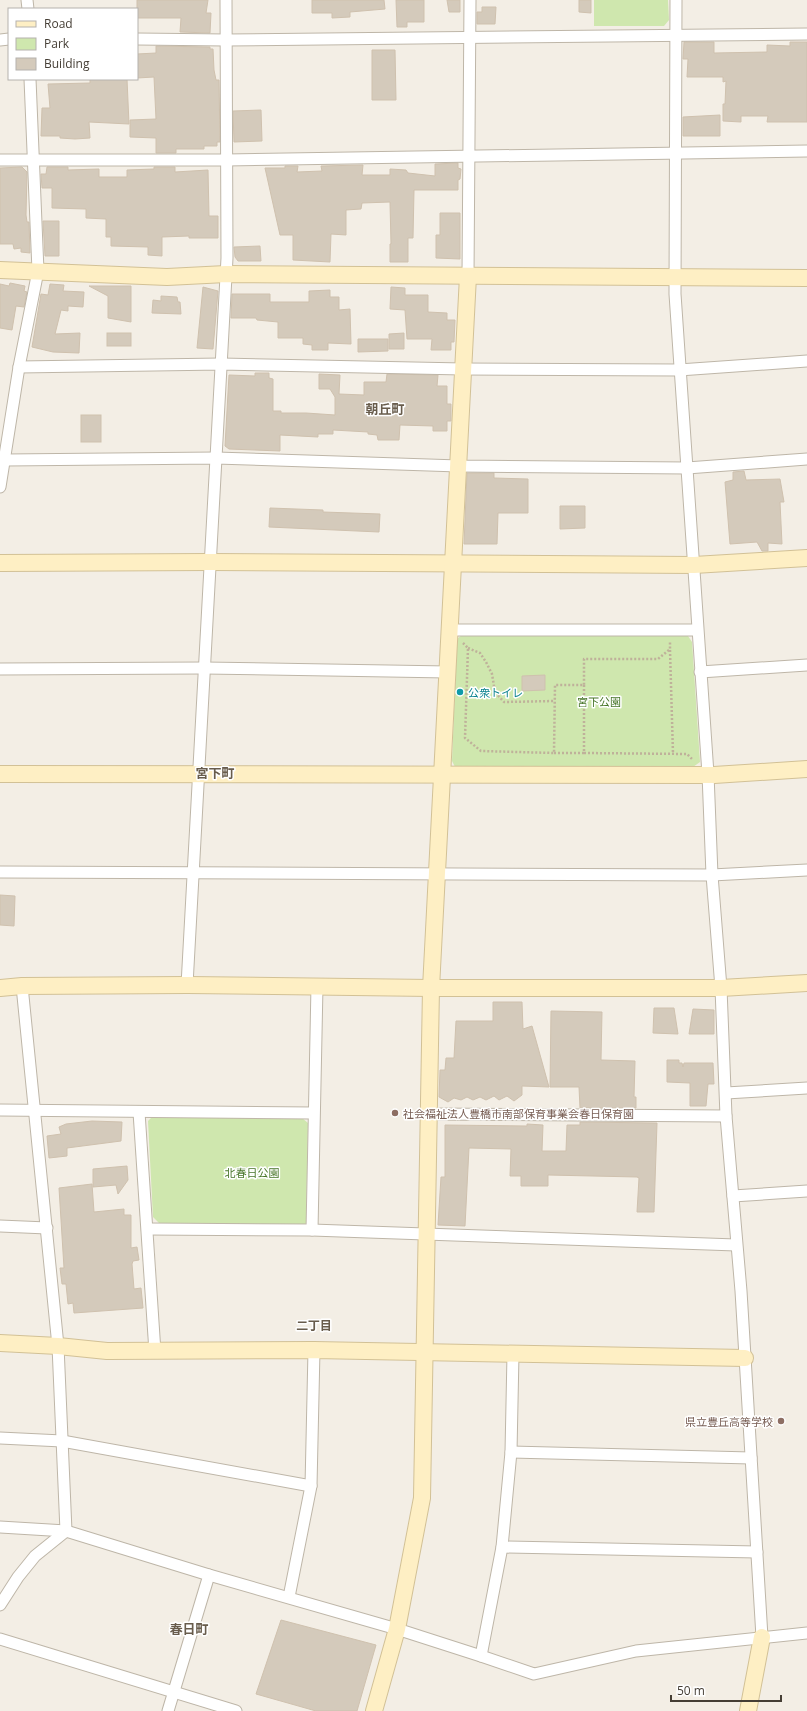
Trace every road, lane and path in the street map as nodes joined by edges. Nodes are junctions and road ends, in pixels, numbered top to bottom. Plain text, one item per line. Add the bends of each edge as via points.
1 (226, 0) edge
2 (470, 0) edge
3 (676, 0) edge
4 (807, 34) edge
5 (676, 35) junction
6 (470, 37) junction
7 (138, 39) edge
8 (226, 40) junction
9 (30, 80) edge
10 (807, 151) edge
11 (675, 154) junction
12 (469, 156) junction
13 (0, 160) edge
14 (34, 160) junction
15 (226, 160) junction
16 (0, 270) edge
17 (38, 272) junction
18 (226, 274) junction
19 (468, 276) junction
20 (674, 278) junction
21 (807, 278) edge
22 (807, 361) edge
23 (221, 364) junction
24 (20, 367) junction
25 (463, 369) junction
26 (679, 370) junction
27 (216, 458) junction
28 (807, 459) edge
29 (6, 460) junction
30 (459, 466) junction
31 (687, 468) junction
32 (0, 487) edge
33 (807, 558) edge
34 (210, 562) junction
35 (0, 563) edge
36 (454, 564) junction
37 (694, 565) junction
38 (450, 630) junction
39 (670, 630) junction
40 (697, 630) junction
41 (468, 648) dead end
42 (670, 649) junction
43 (807, 666) edge
44 (204, 668) junction
45 (0, 669) edge
46 (448, 672) junction
47 (700, 672) junction
48 (467, 673) dead end
49 (584, 684) junction
50 (554, 701) junction
51 (554, 753) junction
52 (584, 753) junction
53 (673, 754) junction
54 (807, 769) edge
55 (0, 774) edge
56 (198, 774) junction
57 (708, 774) junction
58 (443, 775) junction
59 (807, 870) edge
60 (0, 872) edge
61 (193, 873) junction
62 (438, 873) junction
63 (712, 875) junction
64 (807, 983) edge
65 (187, 985) junction
66 (22, 986) junction
67 (317, 986) junction
68 (0, 988) edge
69 (431, 988) junction
70 (721, 988) junction
71 (807, 1088) edge
72 (726, 1093) junction
73 (0, 1110) edge
74 (35, 1110) junction
75 (139, 1112) junction
76 (313, 1114) junction
77 (429, 1114) junction
78 (726, 1116) junction
79 (807, 1192) edge
80 (733, 1196) junction
81 (0, 1226) edge
82 (47, 1228) junction
83 (148, 1229) junction
84 (312, 1230) junction
85 (426, 1235) junction
86 (736, 1245) junction
87 (0, 1343) edge
88 (58, 1346) junction
89 (314, 1350) junction
90 (156, 1352) junction
91 (424, 1353) junction
92 (513, 1354) junction
93 (745, 1358) junction
94 (0, 1438) edge
95 (62, 1441) junction
96 (511, 1452) junction
97 (752, 1458) junction
98 (311, 1486) junction
99 (0, 1527) edge
100 (66, 1531) junction
101 (502, 1547) junction
102 (757, 1552) junction
103 (209, 1575) junction
104 (289, 1598) junction
105 (0, 1605) edge
106 (397, 1629) junction
107 (807, 1633) edge
108 (762, 1638) junction
109 (0, 1639) edge
110 (481, 1656) junction
111 (174, 1691) junction
112 (168, 1711) edge
113 (236, 1711) edge
114 (374, 1711) edge
115 (748, 1711) edge

1 - 8 street
2 - 6 street
3 - 5 street
4 - 5 street
5 - 6 street
5 - 11 street
6 - 8 street
6 - 12 street
7 - 8 street
8 - 15 street
9 - 14 street
10 - 11 street
11 - 12 street
11 - 20 street
12 - 15 street
12 - 19 street
13 - 14 street
14 - 15 street
14 - 17 street
15 - 18 street
16 - 17 street
17 - 18 street via 168,276
17 - 24 street
18 - 19 street
18 - 23 street
19 - 20 street
19 - 25 street
20 - 21 street
20 - 26 street
22 - 26 street
23 - 24 street
23 - 25 street
23 - 27 street
24 - 29 street
25 - 26 street
25 - 30 street
26 - 31 street
27 - 29 street
27 - 30 street
27 - 34 street
28 - 31 street
29 - 32 street
30 - 31 street
30 - 36 street
31 - 37 street
33 - 37 street
34 - 35 street
34 - 36 street
34 - 44 street
36 - 37 street
36 - 38 street
37 - 40 street
38 - 39 street
38 - 46 street
39 - 40 street
39 - 42 path
40 - 47 street
41 - 50 path via 480,653 492,674 495,692 504,702
42 - 49 path via 658,659 584,659
42 - 53 path
43 - 47 street
44 - 45 street
44 - 46 street
44 - 56 street
46 - 58 street
47 - 57 street
48 - 51 path via 465,738 480,751
49 - 50 path via 555,685
49 - 52 path
50 - 51 path
51 - 52 path
52 - 53 path
53 - 57 path via 687,754
54 - 57 street
55 - 56 street
56 - 58 street
56 - 61 street
57 - 58 street
57 - 63 street
58 - 62 street
59 - 63 street
60 - 61 street
61 - 62 street
61 - 65 street
62 - 63 street
62 - 69 street
63 - 70 street
64 - 70 street
65 - 66 street
65 - 67 street
66 - 68 street
66 - 74 street
67 - 69 street
67 - 76 street
69 - 70 street
69 - 77 street
70 - 72 street
71 - 72 street
72 - 78 street
73 - 74 street
74 - 75 street
74 - 82 street
75 - 76 street
75 - 83 street
76 - 84 street
77 - 78 street
77 - 85 street
78 - 80 street
79 - 80 street
80 - 86 street
81 - 82 street
82 - 88 street
83 - 84 street
83 - 90 street
84 - 85 street
85 - 86 street
85 - 91 street
86 - 93 street
87 - 88 street
88 - 90 street via 107,1352
88 - 95 street
89 - 90 street
89 - 91 street
89 - 98 street
91 - 92 street
91 - 106 street via 422,1498
92 - 93 street
92 - 96 street
93 - 97 street
94 - 95 street
95 - 98 street
95 - 100 street
96 - 97 street
96 - 101 street
97 - 102 street
98 - 104 street
99 - 100 street
100 - 103 street
100 - 105 street via 35,1556
101 - 102 street
101 - 110 street
102 - 108 street
103 - 104 street
103 - 111 street
104 - 106 street
106 - 110 street
106 - 114 street
107 - 108 street
108 - 110 street via 636,1651 534,1674
108 - 115 street
109 - 111 street
111 - 112 street
111 - 113 street

